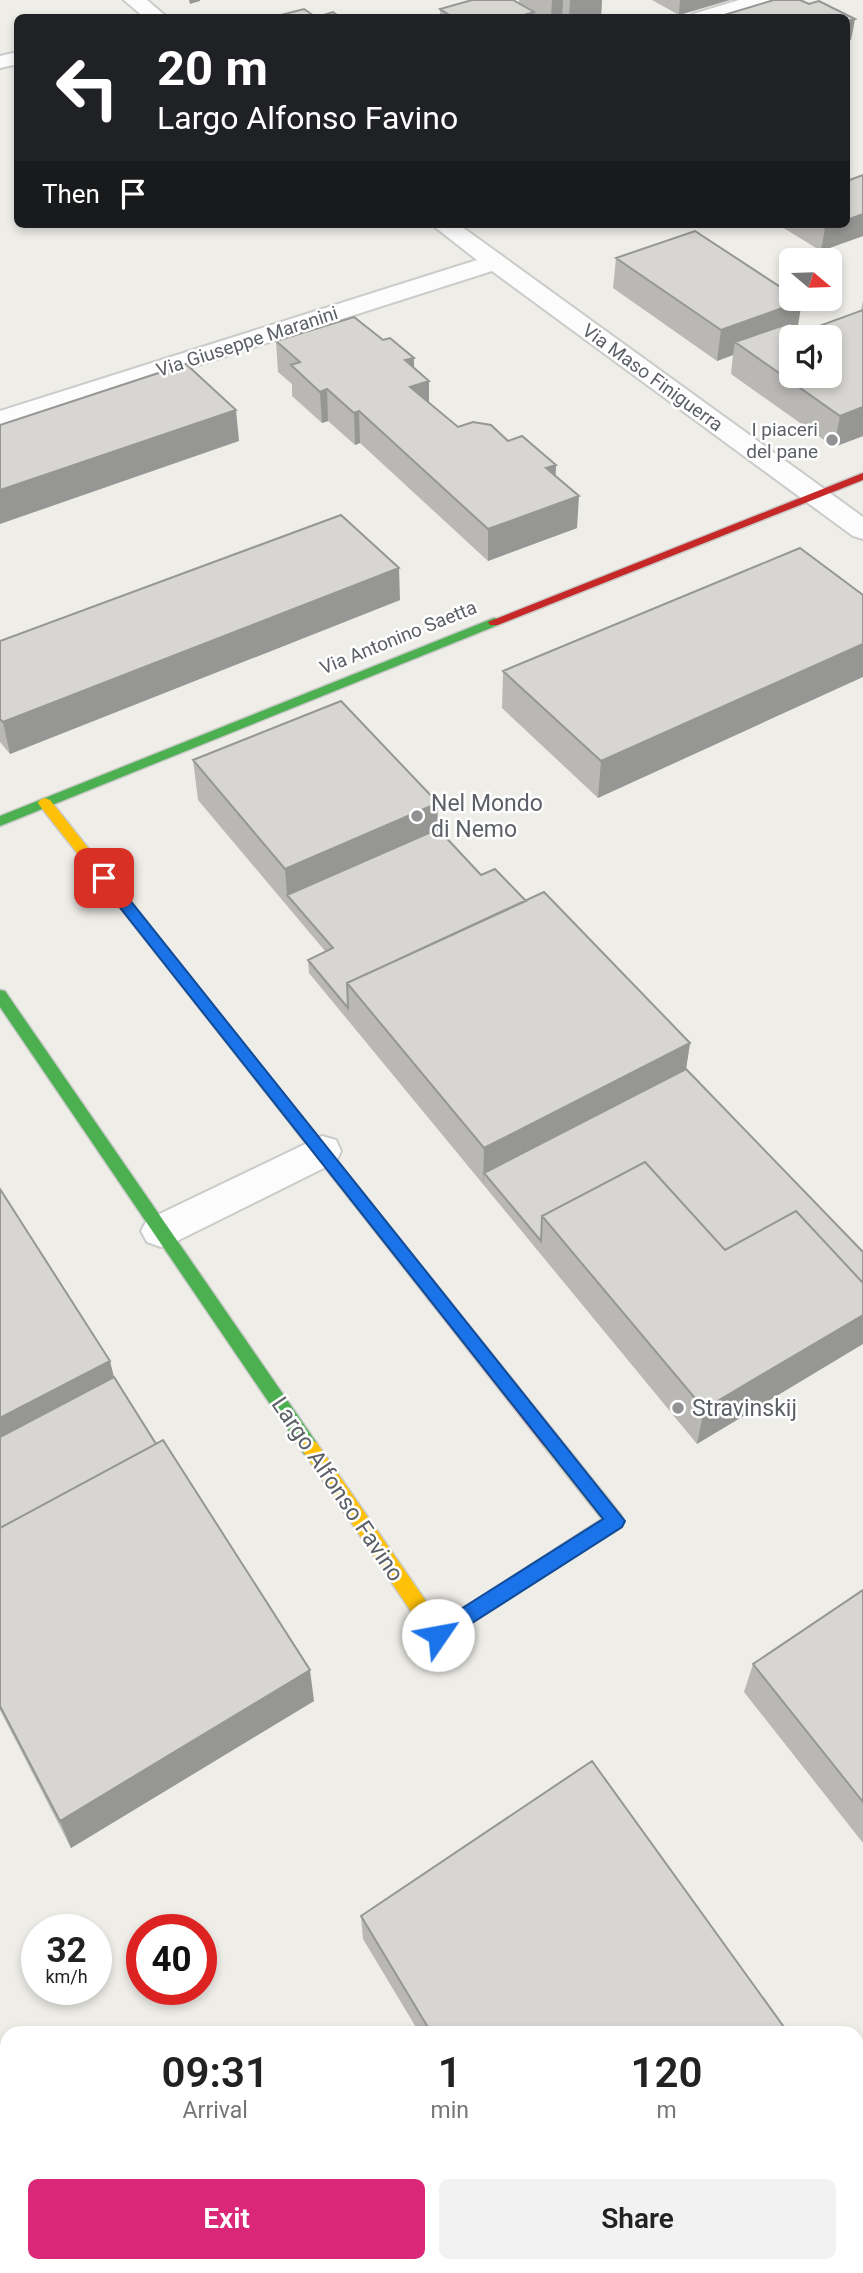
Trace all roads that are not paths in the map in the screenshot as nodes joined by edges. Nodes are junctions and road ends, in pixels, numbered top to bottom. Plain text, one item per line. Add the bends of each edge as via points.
1 (134, 0) edge
2 (760, 0) edge
3 (153, 14) edge
4 (713, 14) edge
5 (448, 228) edge
6 (495, 262) junction
7 (0, 420) edge
8 (863, 476) edge
9 (814, 495) junction
10 (863, 530) edge
11 (45, 803) junction
12 (0, 821) edge
13 (0, 995) edge
14 (322, 1151) junction
15 (161, 1231) junction

1 - 3 street
2 - 4 street
5 - 6 street, Via Maso Finiguerra
6 - 7 street, Via Giuseppe Maranini
6 - 9 street, Via Maso Finiguerra
8 - 9 street, Via Antonino Saetta
9 - 10 street, Via Maso Finiguerra
9 - 11 street, Via Antonino Saetta
11 - 12 street, Via Antonino Saetta
11 - 14 street, Largo Alfonso Favino
13 - 15 street, Largo Alfonso Favino
14 - 15 street
14 - 15 street, Largo Alfonso Favino via 615,1521 438,1635

